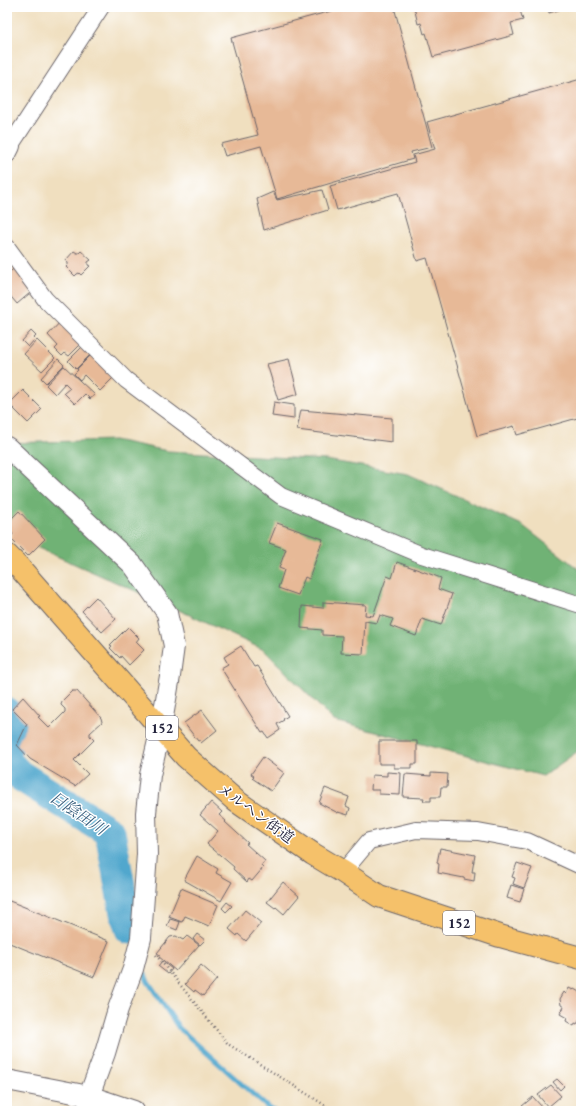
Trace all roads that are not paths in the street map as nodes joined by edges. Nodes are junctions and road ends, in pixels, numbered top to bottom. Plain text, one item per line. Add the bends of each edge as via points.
1 (101, 7) edge
2 (8, 145) edge
3 (7, 247) edge
4 (7, 447) edge
5 (7, 555) edge
6 (581, 605) edge
7 (161, 728) junction
8 (581, 866) edge
9 (343, 872) junction
10 (581, 958) edge
11 (7, 1080) edge
12 (89, 1104) edge
13 (134, 1111) edge

1 - 2 street
3 - 6 street via 45,299 126,380 280,496 422,555
4 - 7 street via 133,565 167,613 174,646
5 - 7 highway, メルヘン街道 / 152 via 24,571
7 - 9 highway, メルヘン街道 / 152 via 186,757 236,801
7 - 12 street via 150,775 146,813 147,854 142,938
8 - 9 street via 528,841 478,832 416,830 369,841
9 - 10 highway, メルヘン街道 / 152 via 379,896 500,936
11 - 12 street
12 - 13 street

